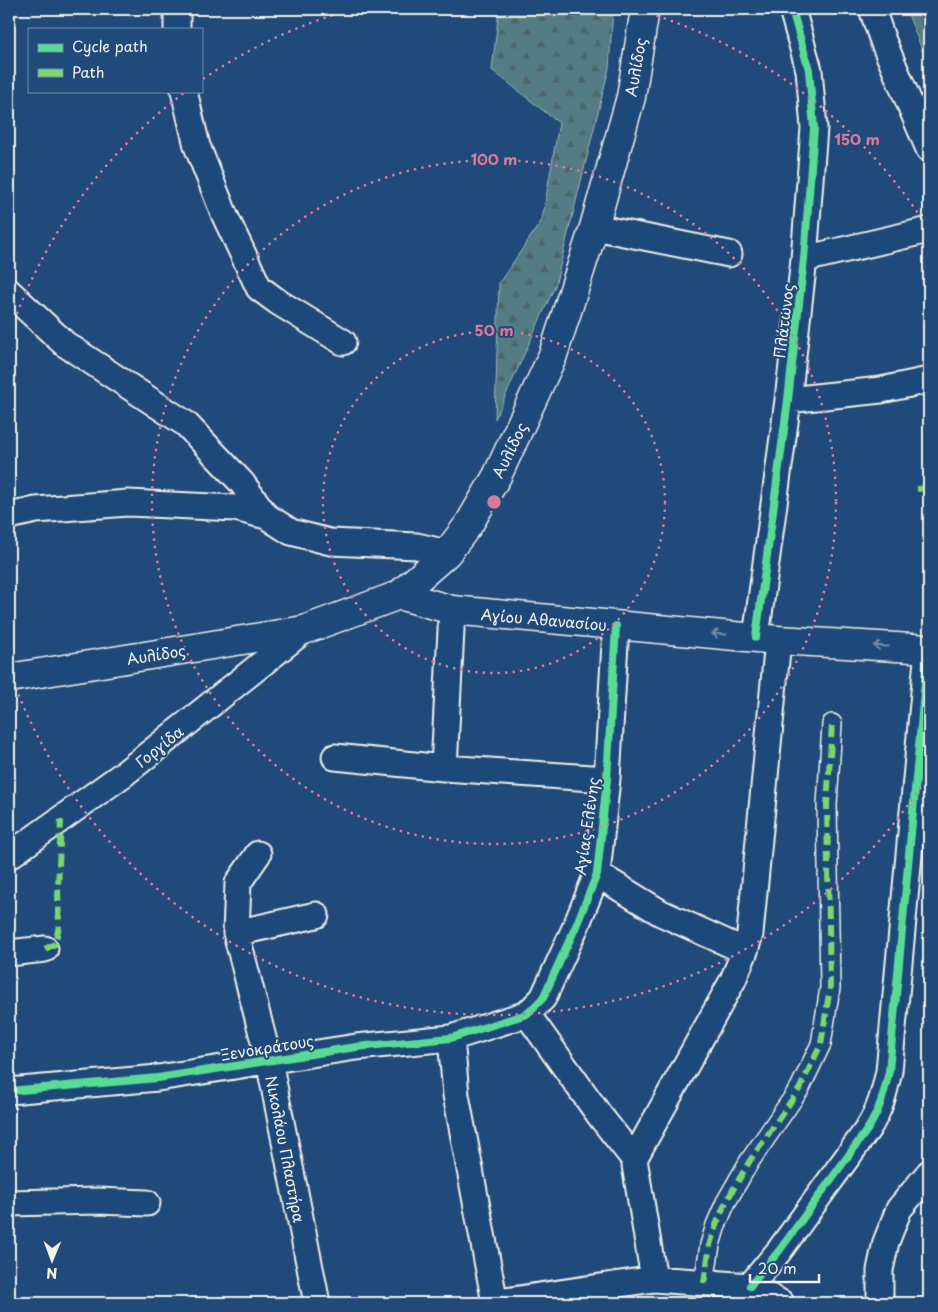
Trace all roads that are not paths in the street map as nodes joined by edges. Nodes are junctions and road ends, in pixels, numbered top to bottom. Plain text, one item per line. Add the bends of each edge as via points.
1 (177, 9) edge
2 (645, 9) edge
3 (792, 9) edge
4 (872, 9) edge
5 (177, 28) edge
6 (184, 92) edge
7 (929, 149) edge
8 (594, 227) junction
9 (929, 230) edge
10 (729, 254) dead end
11 (804, 259) junction
12 (9, 292) edge
13 (343, 342) dead end
14 (929, 380) edge
15 (788, 400) junction
16 (9, 516) edge
17 (266, 516) junction
18 (447, 553) junction
19 (399, 595) junction
20 (452, 610) junction
21 (616, 626) junction
22 (304, 630) junction
23 (767, 639) junction
24 (929, 649) edge
25 (9, 678) edge
26 (832, 724) dead end
27 (335, 757) dead end
28 (444, 768) junction
29 (607, 779) junction
30 (258, 854) dead end
31 (9, 856) edge
32 (597, 874) junction
33 (316, 915) dead end
34 (236, 934) junction
35 (45, 949) dead end
36 (745, 951) junction
37 (9, 953) edge
38 (527, 1014) junction
39 (451, 1038) junction
40 (269, 1061) junction
41 (9, 1091) edge
42 (634, 1159) junction
43 (926, 1180) edge
44 (9, 1203) edge
45 (147, 1203) dead end
46 (9, 1220) edge
47 (9, 1226) edge
48 (654, 1279) junction
49 (704, 1283) junction
50 (750, 1286) junction
51 (317, 1303) edge
52 (493, 1303) edge
53 (781, 1303) edge
54 (880, 1303) edge

1 - 5 street
2 - 8 main road, Αυλίδος via 631,97
3 - 11 street, Πλάτωνος via 809,70 814,128
4 - 7 street
6 - 13 street via 197,146 259,288
8 - 10 street
8 - 18 main road, Αυλίδος via 554,355 497,476 469,524
9 - 11 street
11 - 15 street, Πλάτωνος
12 - 17 street via 65,344 186,424 242,483
14 - 15 street via 882,390
15 - 23 street, Πλάτωνος
16 - 17 street via 36,510 128,503 235,508
17 - 18 street via 292,532 330,542 417,546
18 - 19 main road, Αυλίδος
19 - 20 main road, Αγίου Αθανασίου
19 - 22 main road, Αυλίδος
20 - 21 main road, Αγίου Αθανασίου
20 - 28 street
23 -> 21 main road, Αγίου Αθανασίου
21 - 29 street, Αγίας Ελένης
22 - 25 main road, Αυλίδος
22 - 31 street, Γοργίδα via 125,773
24 -> 23 main road, Αγίου Αθανασίου
23 - 36 street, Πλάτωνος via 750,934
24 - 50 street via 884,1097 867,1130
26 - 49 street via 827,806 830,988 821,1044 800,1088 726,1202 710,1244
27 - 28 street
28 - 29 street
29 - 32 street, Αγίας Ελένης
30 - 34 street, Νικολάου Πλαστήρα via 238,883
32 - 36 street via 661,913
32 - 38 street, Αγίας Ελένης via 543,998
33 - 34 street
34 - 40 street, Νικολάου Πλαστήρα
35 - 37 street
36 - 42 street, Πλάτωνος via 733,980
38 - 39 street, Ξενοκράτους
38 - 42 street
39 - 40 street, Ξενοκράτους via 356,1047
39 - 52 street via 456,1095
40 - 41 street, Ξενοκράτους via 158,1078
40 - 51 street, Νικολάου Πλαστήρα
42 - 48 street
43 - 54 street via 899,1209 886,1242 880,1270
44 - 45 street
46 - 47 street
48 - 49 street
48 - 52 street
49 - 50 street
50 - 53 street

